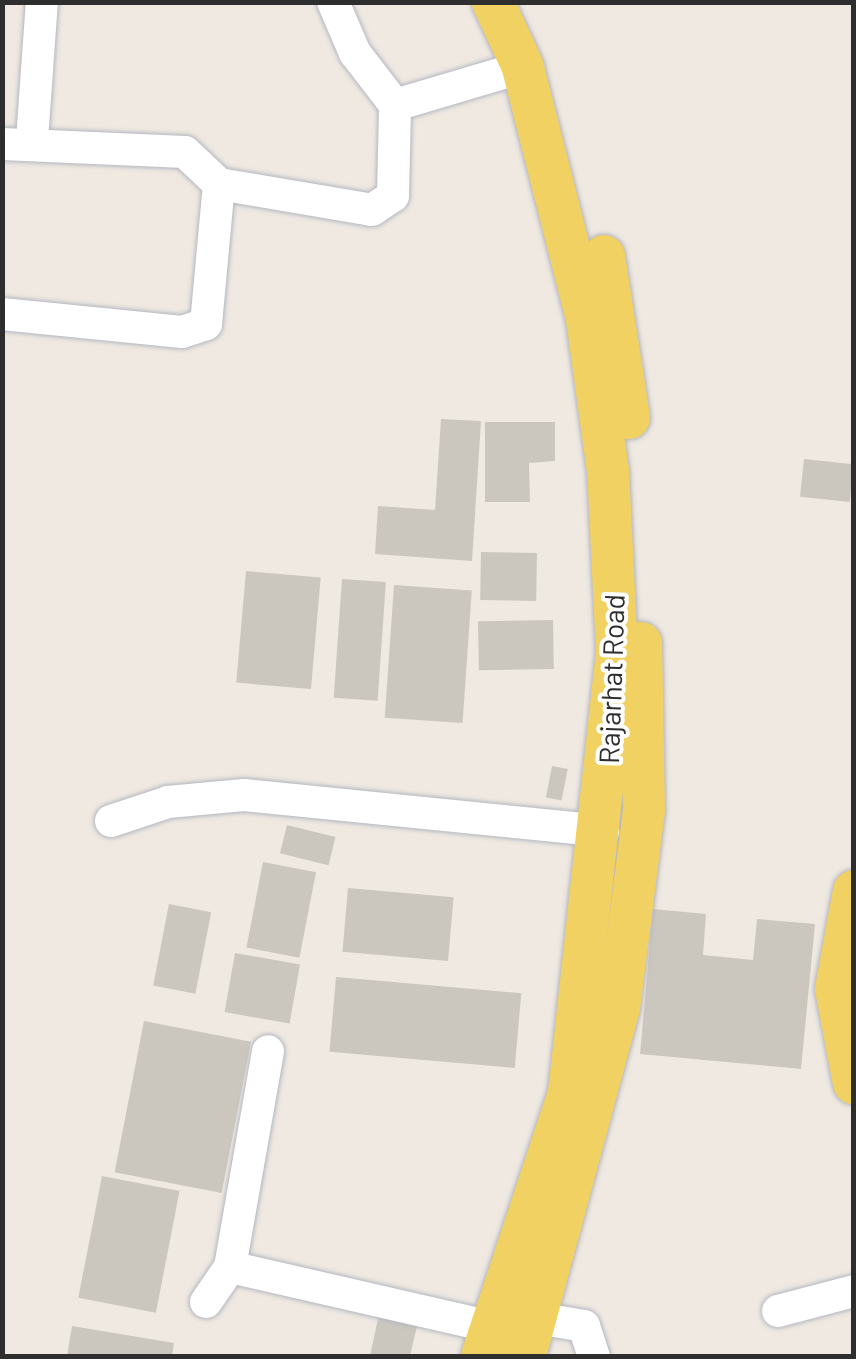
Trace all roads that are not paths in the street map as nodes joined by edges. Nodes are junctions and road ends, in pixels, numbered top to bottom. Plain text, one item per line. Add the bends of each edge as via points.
1 (42, 2) edge
2 (333, 2) edge
3 (493, 2) edge
4 (525, 2) edge
5 (523, 66) junction
6 (395, 105) junction
7 (17, 142) edge
8 (219, 184) junction
9 (2, 314) edge
10 (111, 822) dead end
11 (603, 830) junction
12 (853, 893) edge
13 (268, 1052) dead end
14 (854, 1082) edge
15 (230, 1267) junction
16 (854, 1291) edge
17 (206, 1302) dead end
18 (778, 1311) dead end
19 (502, 1340) edge
20 (594, 1356) edge

1 - 7 lane
2 - 6 lane via 355,53
3 - 5 main road, Rajarhat Road
4 - 19 main road via 588,192 619,326 646,749 612,1046
5 - 6 lane
5 - 11 main road, Rajarhat Road via 564,207 608,471 617,653
6 - 8 lane via 396,178 386,207 350,210
7 - 8 lane via 185,152
8 - 9 lane via 206,324 182,332
10 - 11 lane via 168,802 244,795
11 - 19 main road, Rajarhat Road via 569,1094
12 - 14 main road via 836,989
13 - 15 lane
15 - 17 lane
15 - 19 lane
16 - 18 lane
19 - 20 lane via 584,1326

